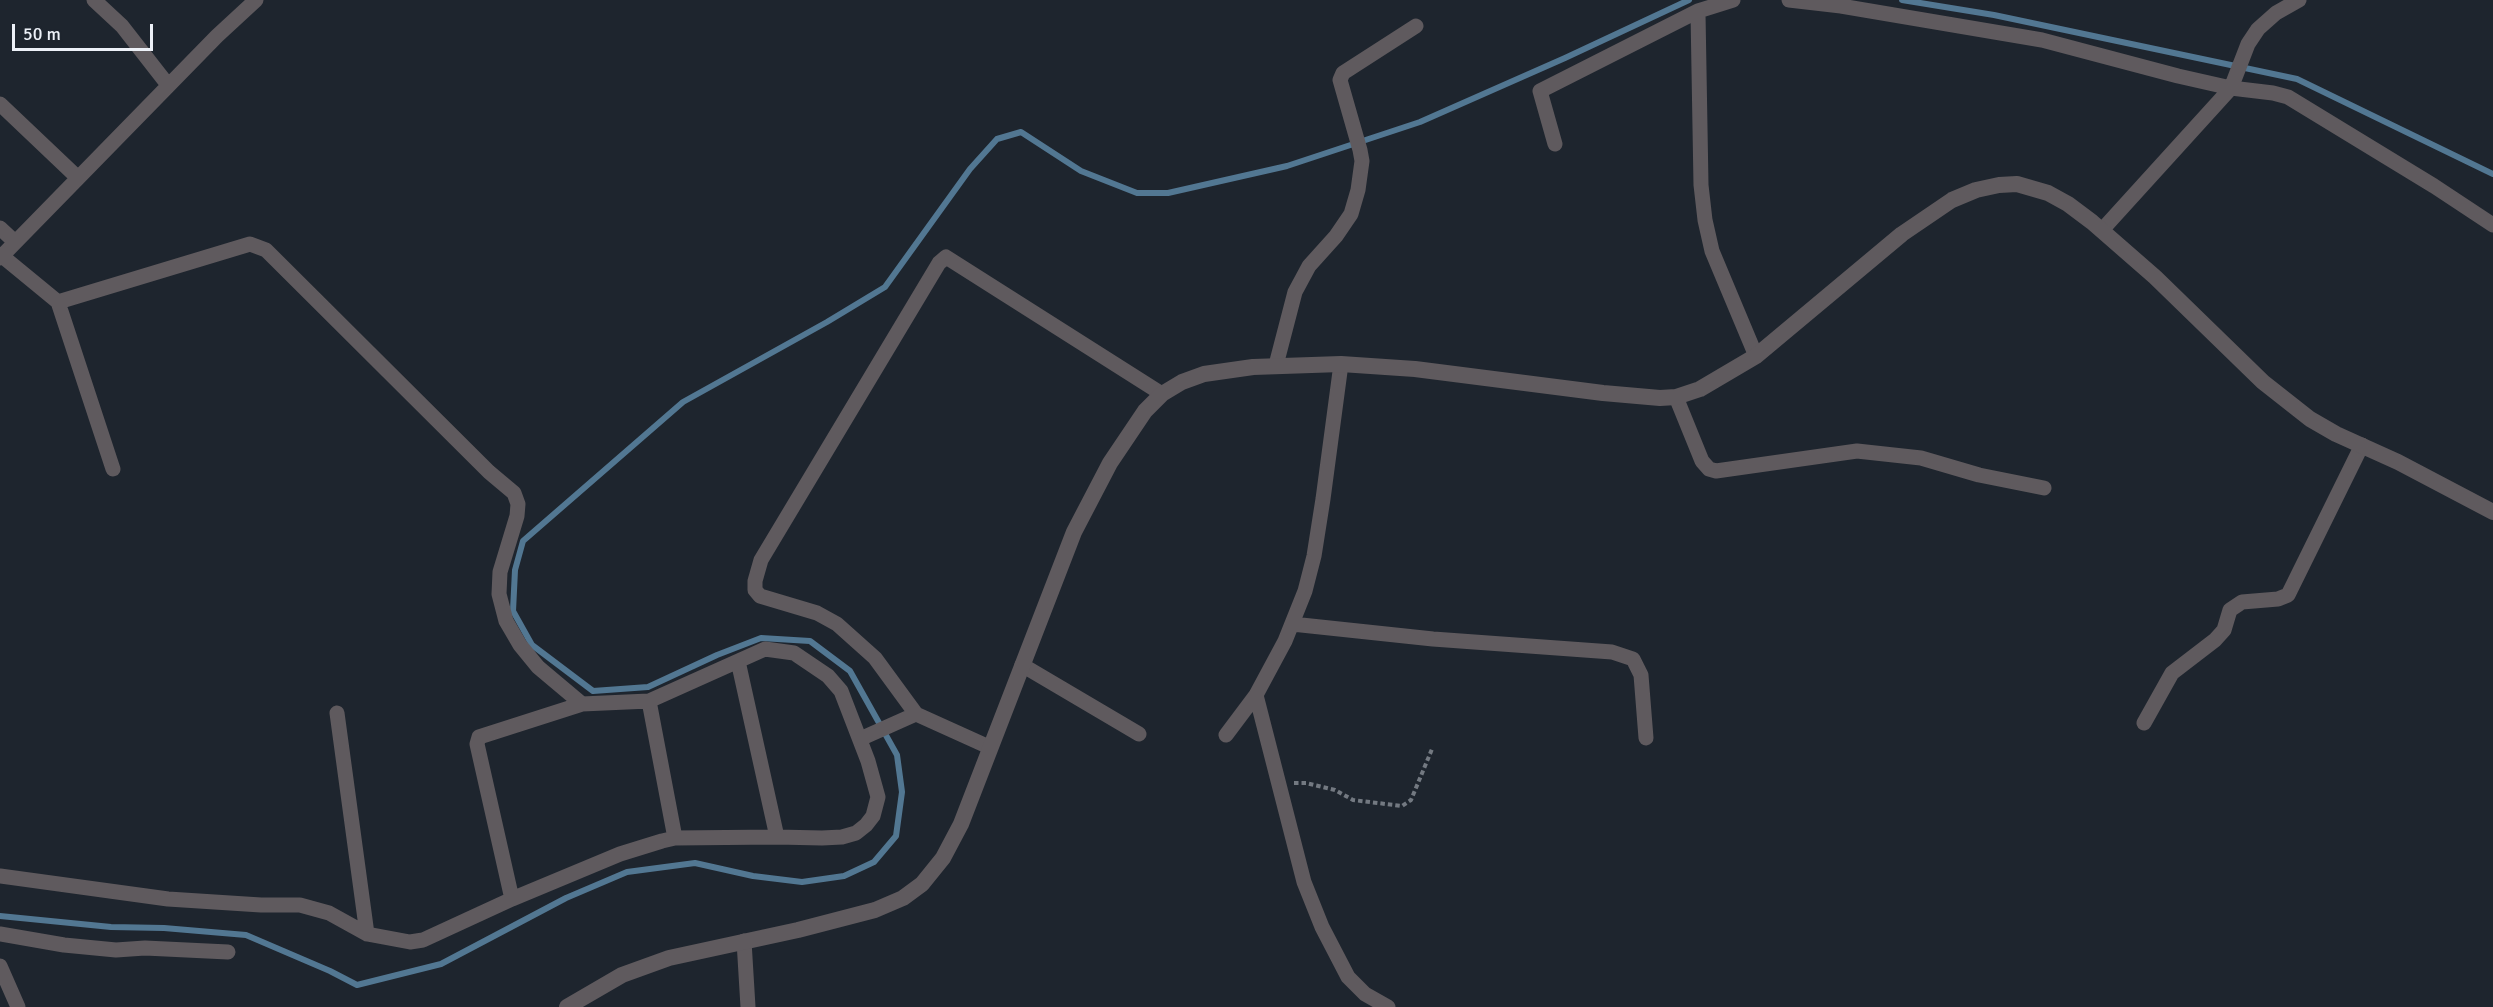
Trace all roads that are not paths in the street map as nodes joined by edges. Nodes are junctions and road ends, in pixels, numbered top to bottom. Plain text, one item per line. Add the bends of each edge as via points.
1 (94, 0) edge
2 (256, 0) edge
3 (1732, 0) edge
4 (1789, 0) edge
5 (2299, 0) edge
6 (1698, 13) junction
7 (1416, 26) dead end
8 (2233, 83) junction
9 (168, 85) junction
10 (0, 104) edge
11 (1555, 144) dead end
12 (78, 178) junction
13 (2493, 225) edge
14 (0, 228) edge
15 (2102, 230) junction
16 (15, 242) junction
17 (1, 257) edge
18 (58, 302) junction
19 (1756, 356) junction
20 (1341, 364) junction
21 (1276, 365) junction
22 (1162, 394) junction
23 (1676, 397) junction
24 (2362, 445) junction
25 (113, 469) dead end
26 (2044, 488) dead end
27 (2493, 512) edge
28 (1292, 624) junction
29 (738, 661) junction
30 (1022, 665) junction
31 (1256, 695) junction
32 (650, 700) junction
33 (582, 704) junction
34 (337, 713) dead end
35 (912, 716) junction
36 (2144, 723) dead end
37 (1139, 734) dead end
38 (1226, 735) dead end
39 (1646, 738) dead end
40 (860, 739) junction
41 (989, 747) junction
42 (777, 837) junction
43 (675, 838) junction
44 (0, 876) edge
45 (512, 899) junction
46 (0, 934) edge
47 (367, 934) junction
48 (744, 941) junction
49 (228, 952) dead end
50 (0, 966) edge
51 (18, 1007) edge
52 (567, 1007) edge
53 (748, 1007) edge
54 (1388, 1007) edge

1 - 9 street via 122,26
2 - 9 street
3 - 6 street
4 - 8 street via 2042,40
5 - 8 street via 2276,12 2258,28
6 - 11 street via 1540,91
6 - 19 street via 1705,220 1712,251
7 - 21 street via 1343,73 1340,80 1362,160 1358,190 1351,214 1309,266 1295,292
8 - 13 street via 2298,101
8 - 15 street
9 - 12 street
10 - 12 street
12 - 16 street
14 - 16 street
15 - 19 street via 2048,193 2017,184 1976,190 1952,200 1902,234
15 - 24 street via 2285,401 2336,434
16 - 17 street
17 - 18 street
18 - 25 street
18 - 33 street via 250,244 266,250 514,493 517,516 500,572 499,594 506,621 538,667
19 - 23 street via 1700,389
20 - 21 street
20 - 23 street via 1415,369 1603,393
20 - 28 street via 1314,556
21 - 22 street via 1204,374
22 - 30 street via 1128,435 1091,499 1074,532
22 - 35 street via 951,259 946,257 939,263 761,560 755,581 760,596 817,613 837,624 875,658
23 - 26 street via 1702,461 1716,471 1857,451 1921,458
24 - 27 street
24 - 36 street via 2288,595 2242,602 2230,610 2224,630 2215,640 2172,673
28 - 31 street
28 - 39 street via 1612,652 1633,659 1641,675
29 - 32 street
29 - 40 street via 765,649 794,653 810,663 841,691
29 - 42 street
30 - 37 street
30 - 41 street
31 - 38 street
31 - 54 street via 1304,882 1322,927 1348,977 1365,994
32 - 33 street
32 - 43 street
33 - 45 street via 477,740
34 - 47 street
35 - 40 street
35 - 41 street
40 - 42 street via 878,797 866,825 842,837
41 - 48 street via 961,824 943,858 922,884 876,910
42 - 43 street
43 - 45 street via 620,854
44 - 47 street via 168,899 300,905 329,913
45 - 47 street via 423,940 403,941
46 - 49 street via 116,950
48 - 52 street via 645,966
48 - 53 street
50 - 51 street

